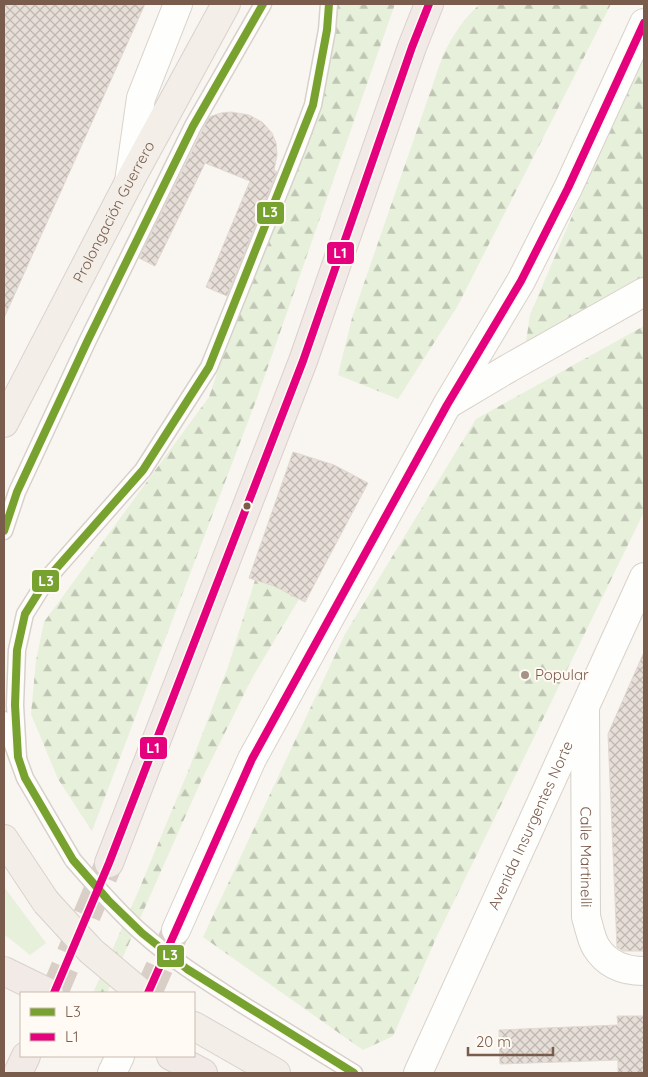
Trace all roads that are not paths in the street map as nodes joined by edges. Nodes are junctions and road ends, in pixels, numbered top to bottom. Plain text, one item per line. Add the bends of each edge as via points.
1 (178, 4) edge
2 (226, 4) edge
3 (263, 4) edge
4 (329, 4) edge
5 (429, 4) edge
6 (644, 22) edge
7 (128, 184) junction
8 (644, 292) edge
9 (447, 406) junction
10 (4, 417) edge
11 (4, 531) edge
12 (644, 577) edge
13 (584, 708) junction
14 (4, 720) edge
15 (18, 757) junction
16 (4, 839) edge
17 (109, 863) tunnel mouth
18 (176, 930) tunnel mouth
19 (644, 971) edge
20 (11, 973) edge
21 (47, 992) edge
22 (140, 992) edge
23 (195, 1027) edge
24 (26, 1057) edge
25 (120, 1057) edge
26 (18, 1073) edge
27 (112, 1073) edge
28 (276, 1073) edge
29 (354, 1073) edge
30 (418, 1073) edge

1 - 7 main road via 141,98
2 - 7 main road, Prolongación Guerrero
3 - 11 lane via 193,126 159,195 17,492
4 - 15 lane via 313,105 209,367 143,470 47,579 25,614 17,650 15,705
5 - 17 highway via 303,361
6 - 9 main road via 568,188 521,281
7 - 10 main road, Prolongación Guerrero
8 - 9 main road
9 - 18 main road via 252,759
12 - 13 main road, Avenida Insurgentes Norte
13 - 19 main road, Calle Martinelli via 586,917 596,947 609,962 630,971
13 - 30 main road, Avenida Insurgentes Norte
14 - 15 lane
15 - 29 lane, bridge via 25,778 73,860 142,933 187,969
16 - 22 main road, bridge via 46,902 91,951
20 - 21 highway
23 - 28 main road
24 - 26 highway
25 - 27 main road

